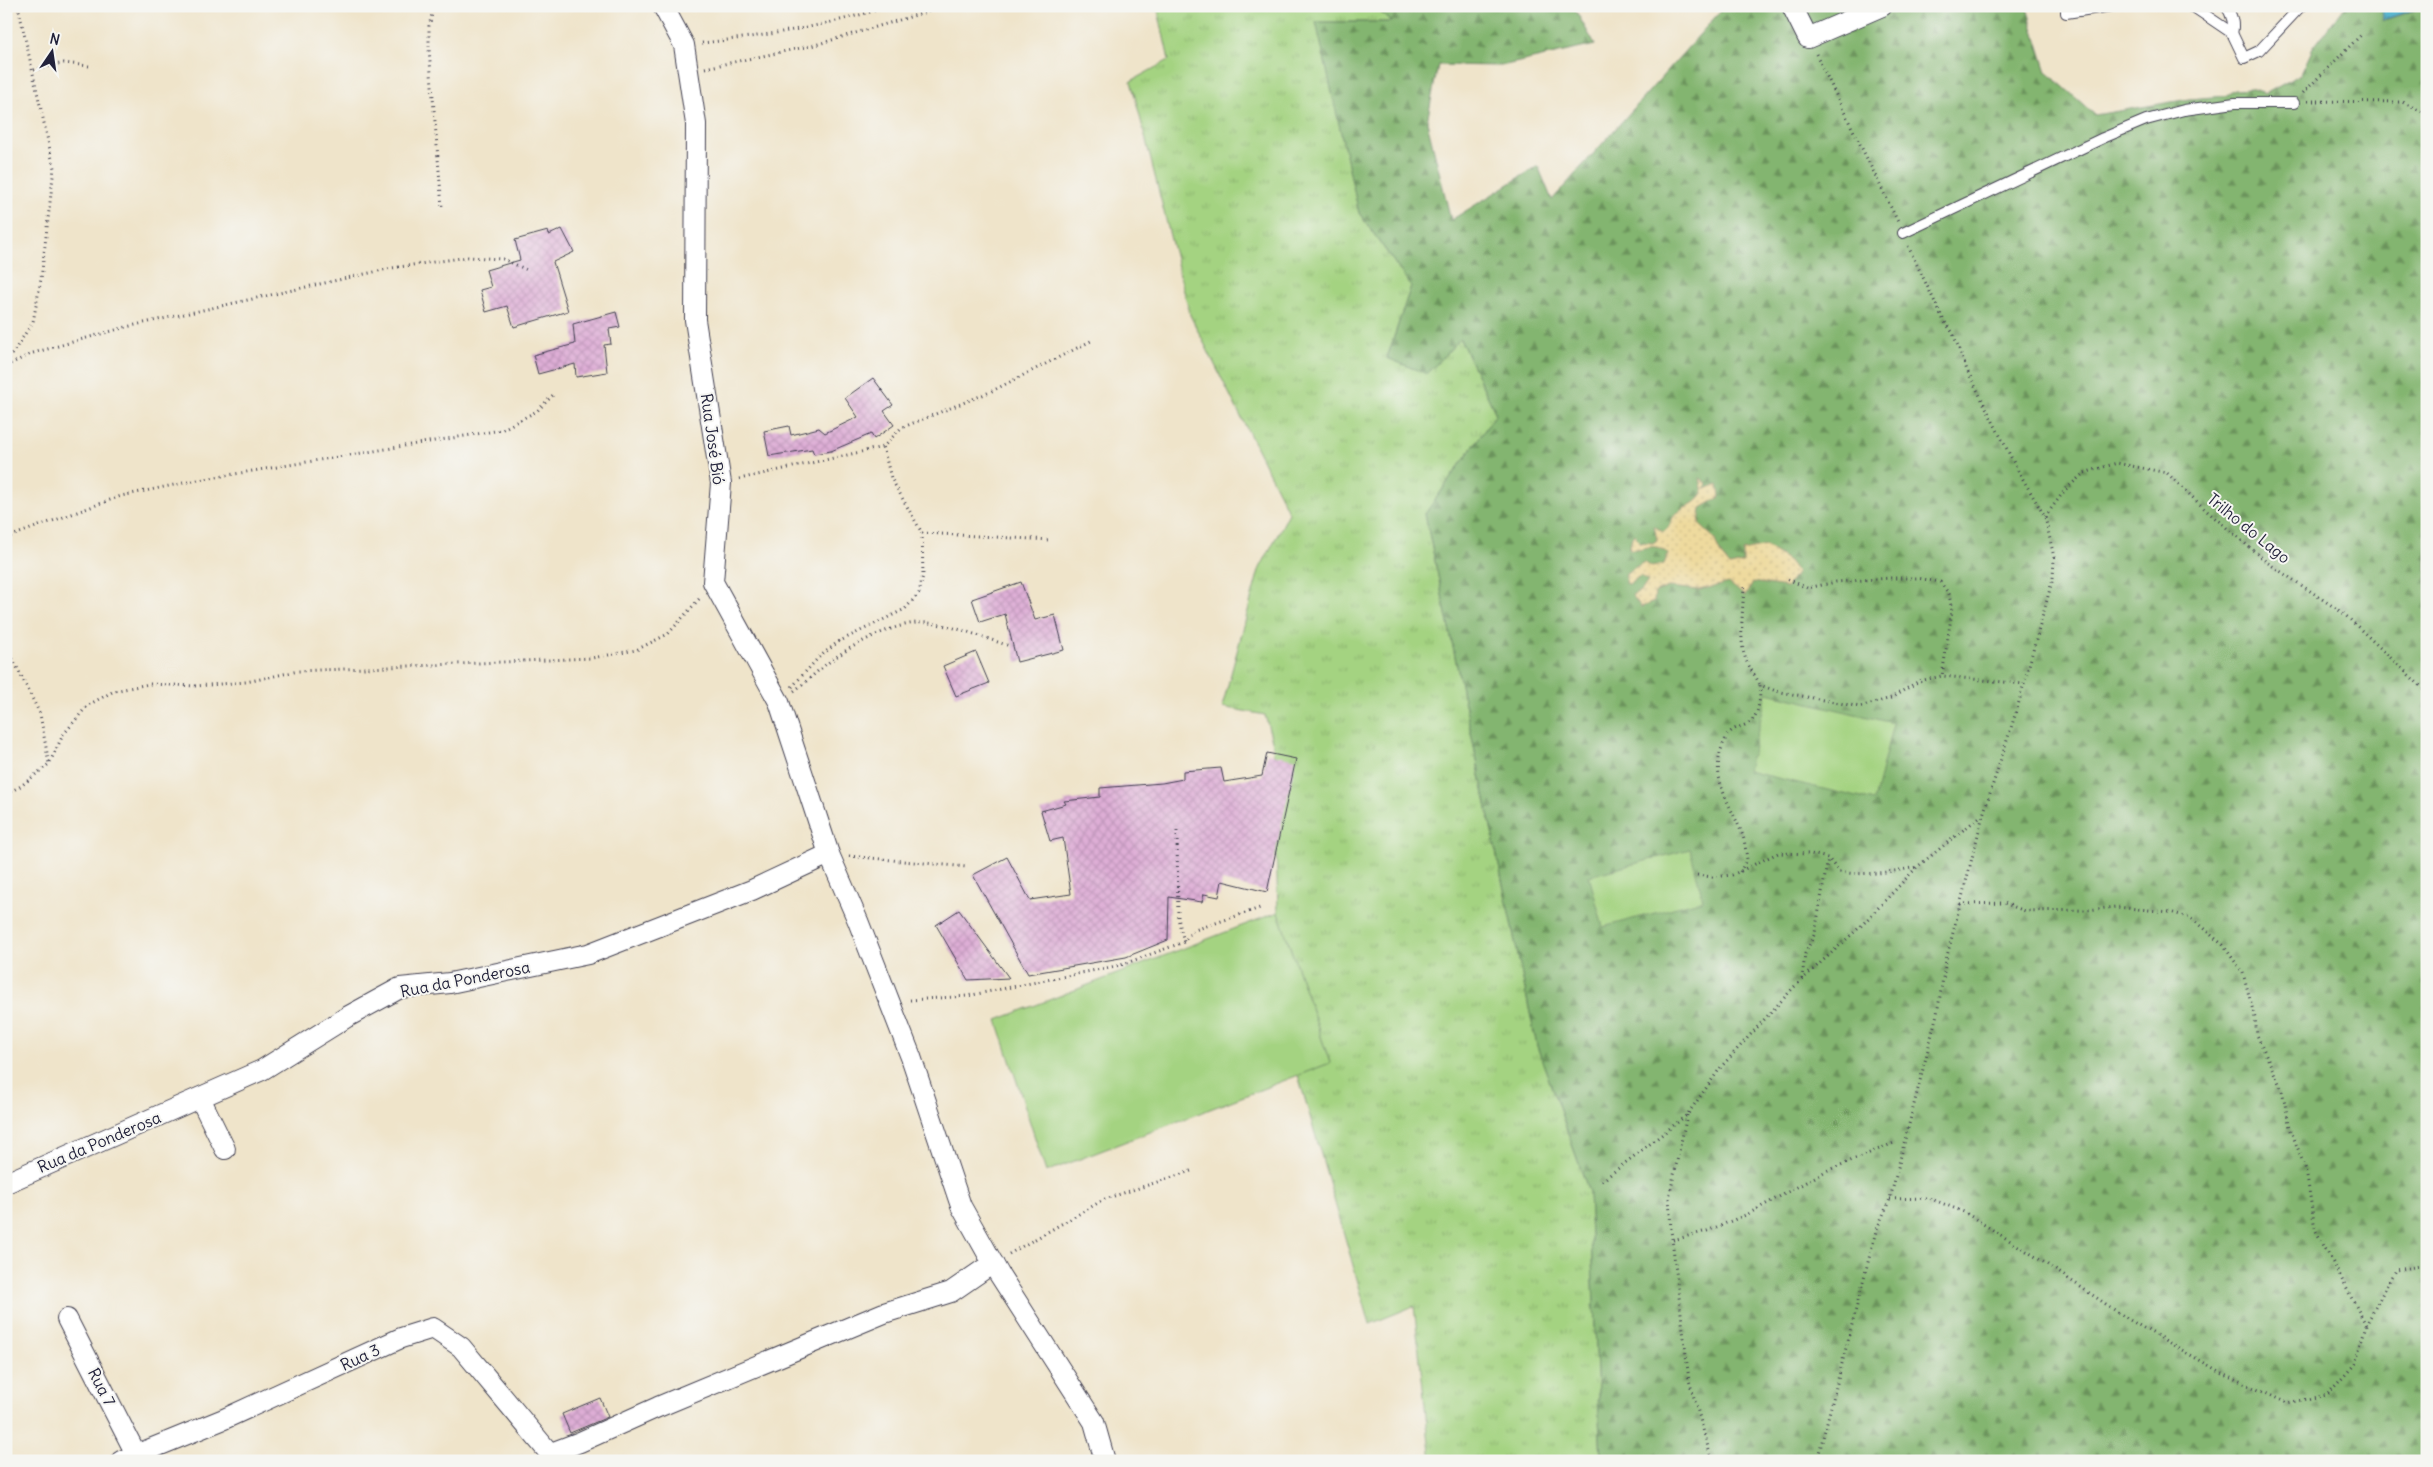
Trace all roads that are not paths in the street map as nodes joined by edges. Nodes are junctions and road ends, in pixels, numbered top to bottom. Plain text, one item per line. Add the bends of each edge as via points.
1 (663, 6) edge
2 (1792, 6) edge
3 (1882, 6) edge
4 (2066, 6) edge
5 (2112, 6) edge
6 (2189, 6) edge
7 (2226, 6) edge
8 (2301, 6) edge
9 (2232, 33) junction
10 (2294, 103) road end
11 (1904, 233) road end
12 (829, 854) junction
13 (200, 1098) junction
14 (225, 1149) dead end
15 (6, 1183) edge
16 (993, 1263) junction
17 (67, 1319) dead end
18 (128, 1457) edge
19 (553, 1457) edge
20 (1105, 1461) edge

1 - 12 street, Rua José Bió via 684,46 696,124 695,320 721,483 713,582 779,702
2 - 3 street via 1808,38
4 - 5 lane via 2066,13
6 - 9 lane
7 - 9 lane via 2232,15
8 - 9 lane via 2260,51 2244,58
10 - 11 lane via 2235,103 2184,110 2146,120
12 - 13 street, Rua da Ponderosa via 743,894 588,954 450,982 400,988 262,1070
12 - 16 street via 890,1001 962,1206
13 - 14 street
13 - 15 street, Rua da Ponderosa
16 - 19 street via 951,1292 884,1313 658,1407
16 - 20 street via 1094,1422
17 - 18 street, Rua 7
18 - 19 street, Rua 3 via 224,1419 401,1338 433,1328 461,1347

